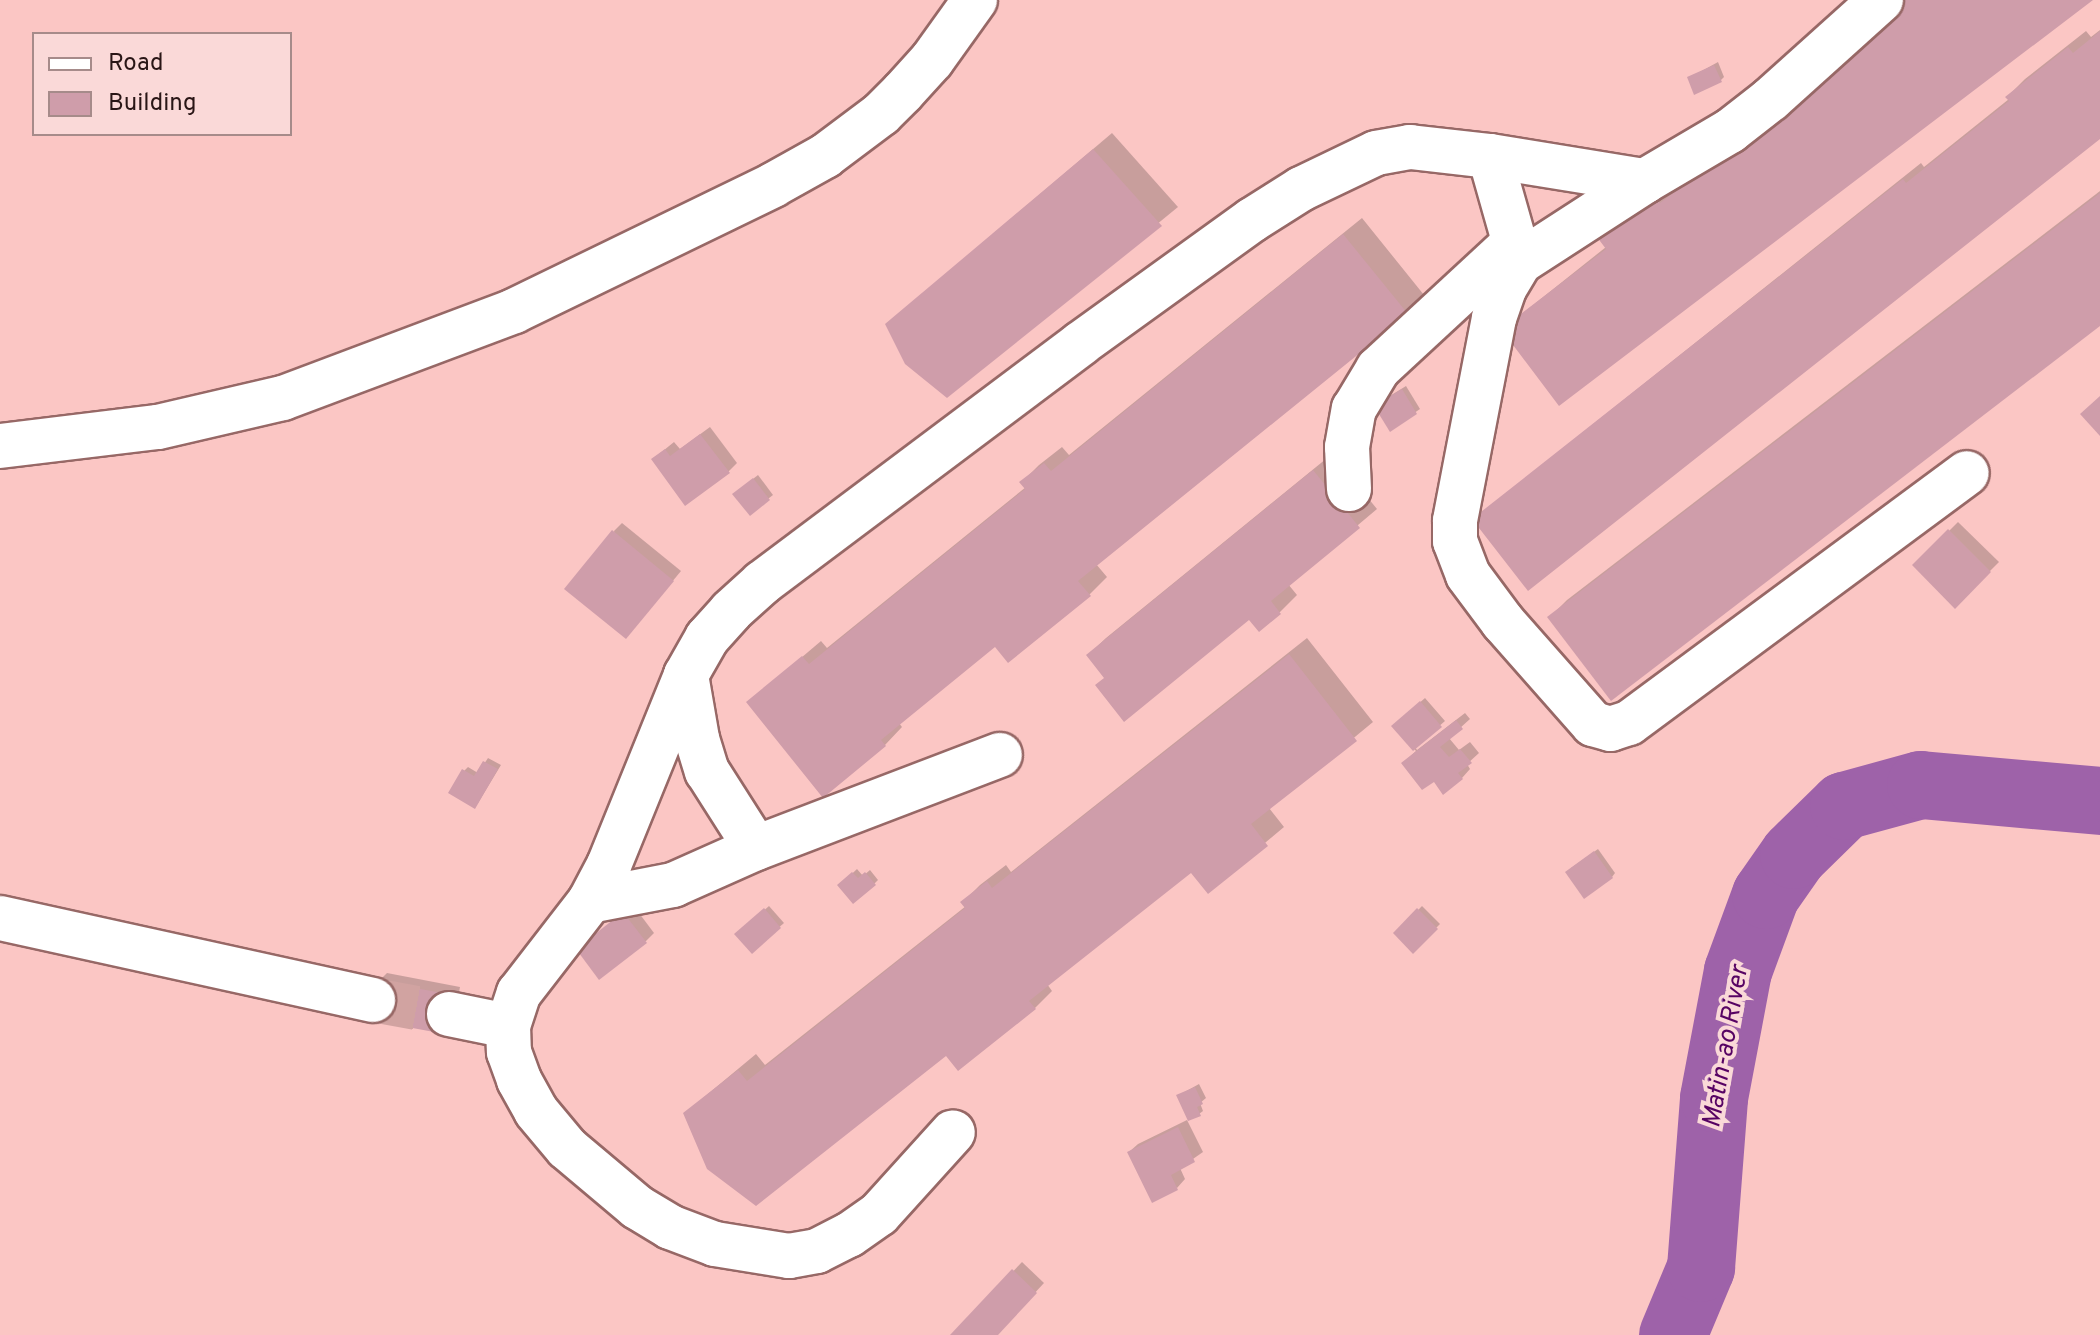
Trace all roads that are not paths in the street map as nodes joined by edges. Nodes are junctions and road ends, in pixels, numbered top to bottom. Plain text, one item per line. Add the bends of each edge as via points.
1 (975, 0) edge
2 (1881, 0) edge
3 (1490, 156) junction
4 (1645, 181) junction
5 (1517, 253) junction
6 (0, 446) edge
7 (1967, 473) dead end
8 (1349, 489) dead end
9 (686, 675) junction
10 (1000, 755) dead end
11 (756, 848) junction
12 (590, 901) junction
13 (0, 918) edge
14 (373, 1000) tunnel mouth
15 (449, 1014) tunnel mouth
16 (508, 1026) junction
17 (953, 1132) dead end

1 - 6 lane via 903,92 825,156 514,311 283,398 158,427
2 - 4 lane via 1740,123
3 - 4 lane
3 - 5 lane
3 - 9 lane via 1410,147 1376,153 1252,220 762,583 707,638
4 - 5 lane
5 - 7 lane via 1494,318 1455,541 1468,575 1503,622 1593,724 1610,729 1629,723
5 - 8 lane via 1378,369 1354,409 1347,447
9 - 11 lane via 707,771
9 - 12 lane
10 - 11 lane
11 - 12 lane via 673,885
12 - 16 lane via 519,993
13 - 14 lane
15 - 16 lane
16 - 17 lane via 509,1052 519,1080 567,1148 637,1207 715,1244 789,1256 839,1241 879,1214

